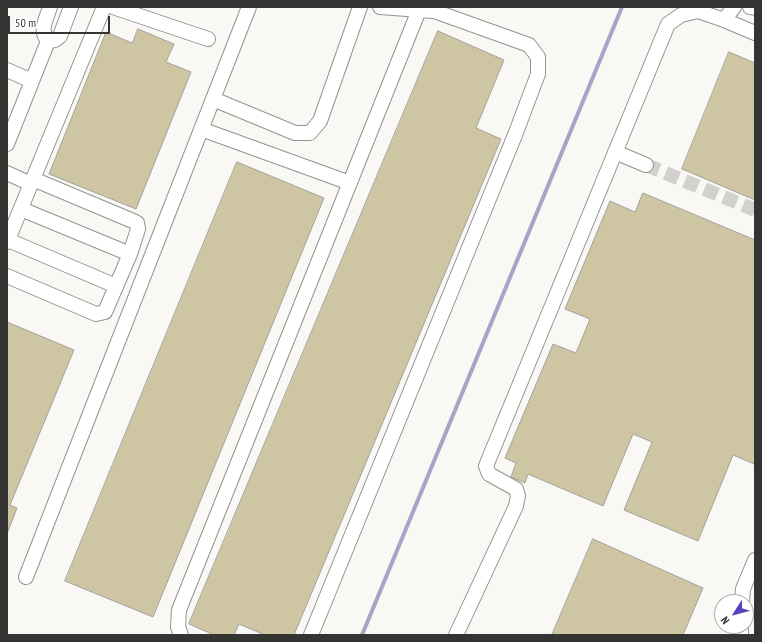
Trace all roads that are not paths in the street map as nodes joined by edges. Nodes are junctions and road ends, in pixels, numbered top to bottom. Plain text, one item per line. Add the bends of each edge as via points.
1 (50, 7) edge
2 (71, 7) edge
3 (104, 7) edge
4 (113, 7) edge
5 (249, 7) edge
6 (360, 7) edge
7 (380, 7) edge
8 (734, 7) edge
9 (750, 7) edge
10 (755, 8) edge
11 (419, 10) junction
12 (724, 20) junction
13 (755, 33) edge
14 (208, 39) dead end
15 (48, 41) junction
16 (7, 70) edge
17 (32, 81) junction
18 (213, 99) junction
19 (201, 129) junction
20 (7, 144) edge
21 (615, 152) junction
22 (646, 165) tunnel mouth
23 (7, 173) edge
24 (32, 181) junction
25 (350, 183) junction
26 (21, 209) junction
27 (8, 241) edge
28 (130, 254) junction
29 (7, 276) edge
30 (116, 286) junction
31 (755, 560) edge
32 (26, 576) dead end
33 (743, 594) edge
34 (181, 635) edge
35 (311, 635) edge
36 (456, 635) edge

1 - 15 lane via 43,30
2 - 15 lane via 60,36
3 - 24 lane
4 - 14 lane
5 - 18 lane
6 - 18 lane via 320,121 310,133 295,133
7 - 11 lane
8 - 12 lane
9 - 10 lane
11 - 25 lane
11 - 35 lane via 434,11 529,45 538,57 538,74
12 - 13 lane
12 - 21 lane via 698,11 681,15 668,24
15 - 17 lane
16 - 17 lane
17 - 20 lane
18 - 19 lane
19 - 25 lane
19 - 32 lane
21 - 22 lane
21 - 36 lane via 486,466 489,474 516,489 518,496 516,506
23 - 24 lane
24 - 26 lane
24 - 28 lane via 137,223 138,229
25 - 34 lane via 180,610 178,627
26 - 27 lane
26 - 28 lane
27 - 30 lane
28 - 30 lane
29 - 30 lane via 96,314 105,312
31 - 33 lane

